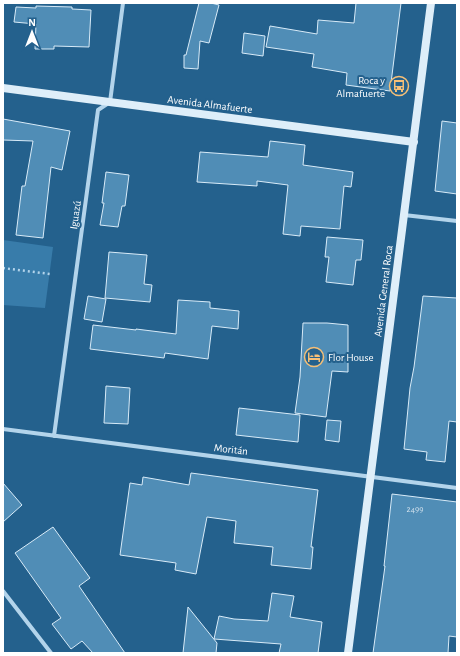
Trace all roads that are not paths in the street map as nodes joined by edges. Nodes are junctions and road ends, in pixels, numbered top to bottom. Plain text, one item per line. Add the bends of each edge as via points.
1 (123, 3) edge
2 (431, 3) edge
3 (3, 88) edge
4 (110, 102) junction
5 (414, 142) junction
6 (404, 214) junction
7 (457, 221) edge
8 (3, 429) edge
9 (54, 436) junction
10 (371, 476) junction
11 (457, 488) edge
12 (3, 591) edge
13 (51, 653) edge
14 (348, 653) edge

1 - 4 street
2 - 5 main road, Avenida General Roca
3 - 4 main road, Avenida Almafuerte
4 - 5 main road, Avenida Almafuerte
4 - 9 street, Iguazú via 98,110
5 - 6 main road, Avenida General Roca
6 - 7 street
6 - 10 main road, Avenida General Roca
8 - 9 street, Moritán
9 - 10 street, Moritán
10 - 11 street, Moritán
10 - 14 main road, Avenida General Roca
12 - 13 street

